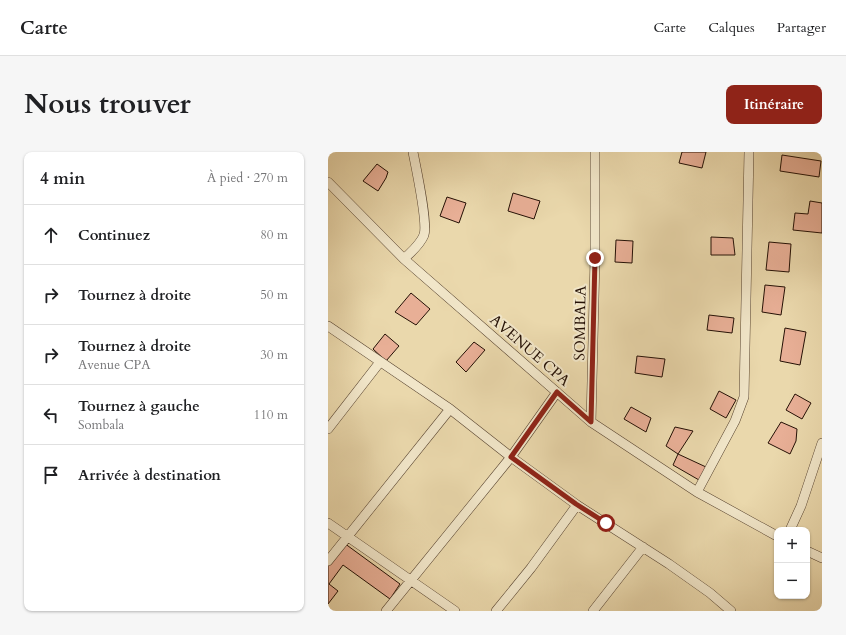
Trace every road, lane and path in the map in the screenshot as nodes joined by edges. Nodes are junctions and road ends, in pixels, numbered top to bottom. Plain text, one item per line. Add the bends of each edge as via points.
1 (413, 152) edge
2 (595, 152) edge
3 (749, 152) edge
4 (328, 183) edge
5 (404, 259) junction
6 (328, 326) edge
7 (380, 362) junction
8 (557, 392) junction
9 (450, 409) junction
10 (591, 422) junction
11 (328, 429) edge
12 (822, 444) edge
13 (511, 457) junction
14 (697, 492) junction
15 (576, 504) junction
16 (328, 523) edge
17 (791, 527) edge
18 (774, 534) edge
19 (348, 536) junction
20 (643, 547) junction
21 (810, 552) edge
22 (822, 558) edge
23 (328, 560) edge
24 (412, 581) junction
25 (386, 611) edge
26 (455, 611) edge
27 (496, 611) edge
28 (593, 611) edge
29 (731, 611) edge

1 - 5 street via 424,213 424,234 419,244
2 - 10 street, SOMBALA
3 - 14 street via 744,398
4 - 5 street, AVENUE CPA
5 - 8 street, AVENUE CPA
6 - 7 street
7 - 9 street
7 - 11 street
8 - 10 street, AVENUE CPA
8 - 13 street
9 - 13 street
9 - 19 street
10 - 14 street, AVENUE CPA
12 - 17 street
13 - 15 street
13 - 24 street
14 - 18 street, AVENUE CPA
15 - 20 street
15 - 27 street via 531,568
16 - 19 street
19 - 23 street
19 - 24 street
20 - 28 street
20 - 29 street via 687,576
21 - 22 street
24 - 25 street
24 - 26 street

